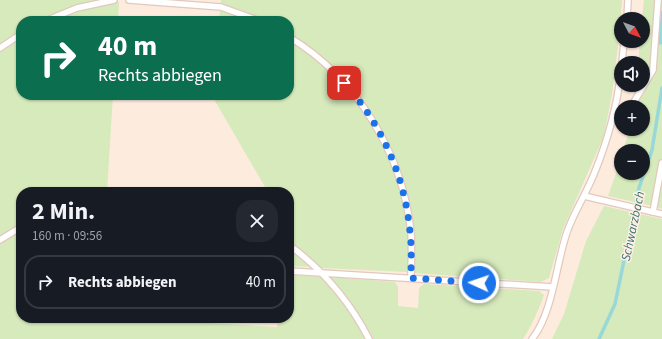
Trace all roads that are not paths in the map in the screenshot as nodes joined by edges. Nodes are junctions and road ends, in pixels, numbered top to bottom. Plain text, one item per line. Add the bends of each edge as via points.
1 (114, 0) edge
2 (129, 0) edge
3 (628, 0) edge
4 (658, 0) edge
5 (627, 12) edge
6 (57, 16) edge
7 (246, 16) edge
8 (16, 37) edge
9 (294, 40) edge
10 (0, 48) edge
11 (619, 92) edge
12 (635, 100) edge
13 (662, 163) edge
14 (584, 196) junction
15 (653, 212) junction
16 (662, 214) edge
17 (16, 230) edge
18 (0, 240) edge
19 (294, 249) edge
20 (294, 270) edge
21 (322, 272) junction
22 (411, 278) junction
23 (553, 287) junction
24 (369, 339) edge
25 (532, 339) edge

1 - 6 lane via 77,8
2 - 7 lane via 221,7
3 - 5 lane
4 - 12 lane via 653,70
8 - 10 lane
9 - 22 lane via 338,76 363,106 383,139 398,175 408,213 412,252
11 - 14 lane via 608,139
13 - 15 lane
14 - 15 lane
14 - 23 lane via 567,232
15 - 16 lane
17 - 18 lane
19 - 21 lane
20 - 21 lane
21 - 22 lane
21 - 24 lane via 342,295
22 - 23 lane
23 - 25 lane via 547,308

